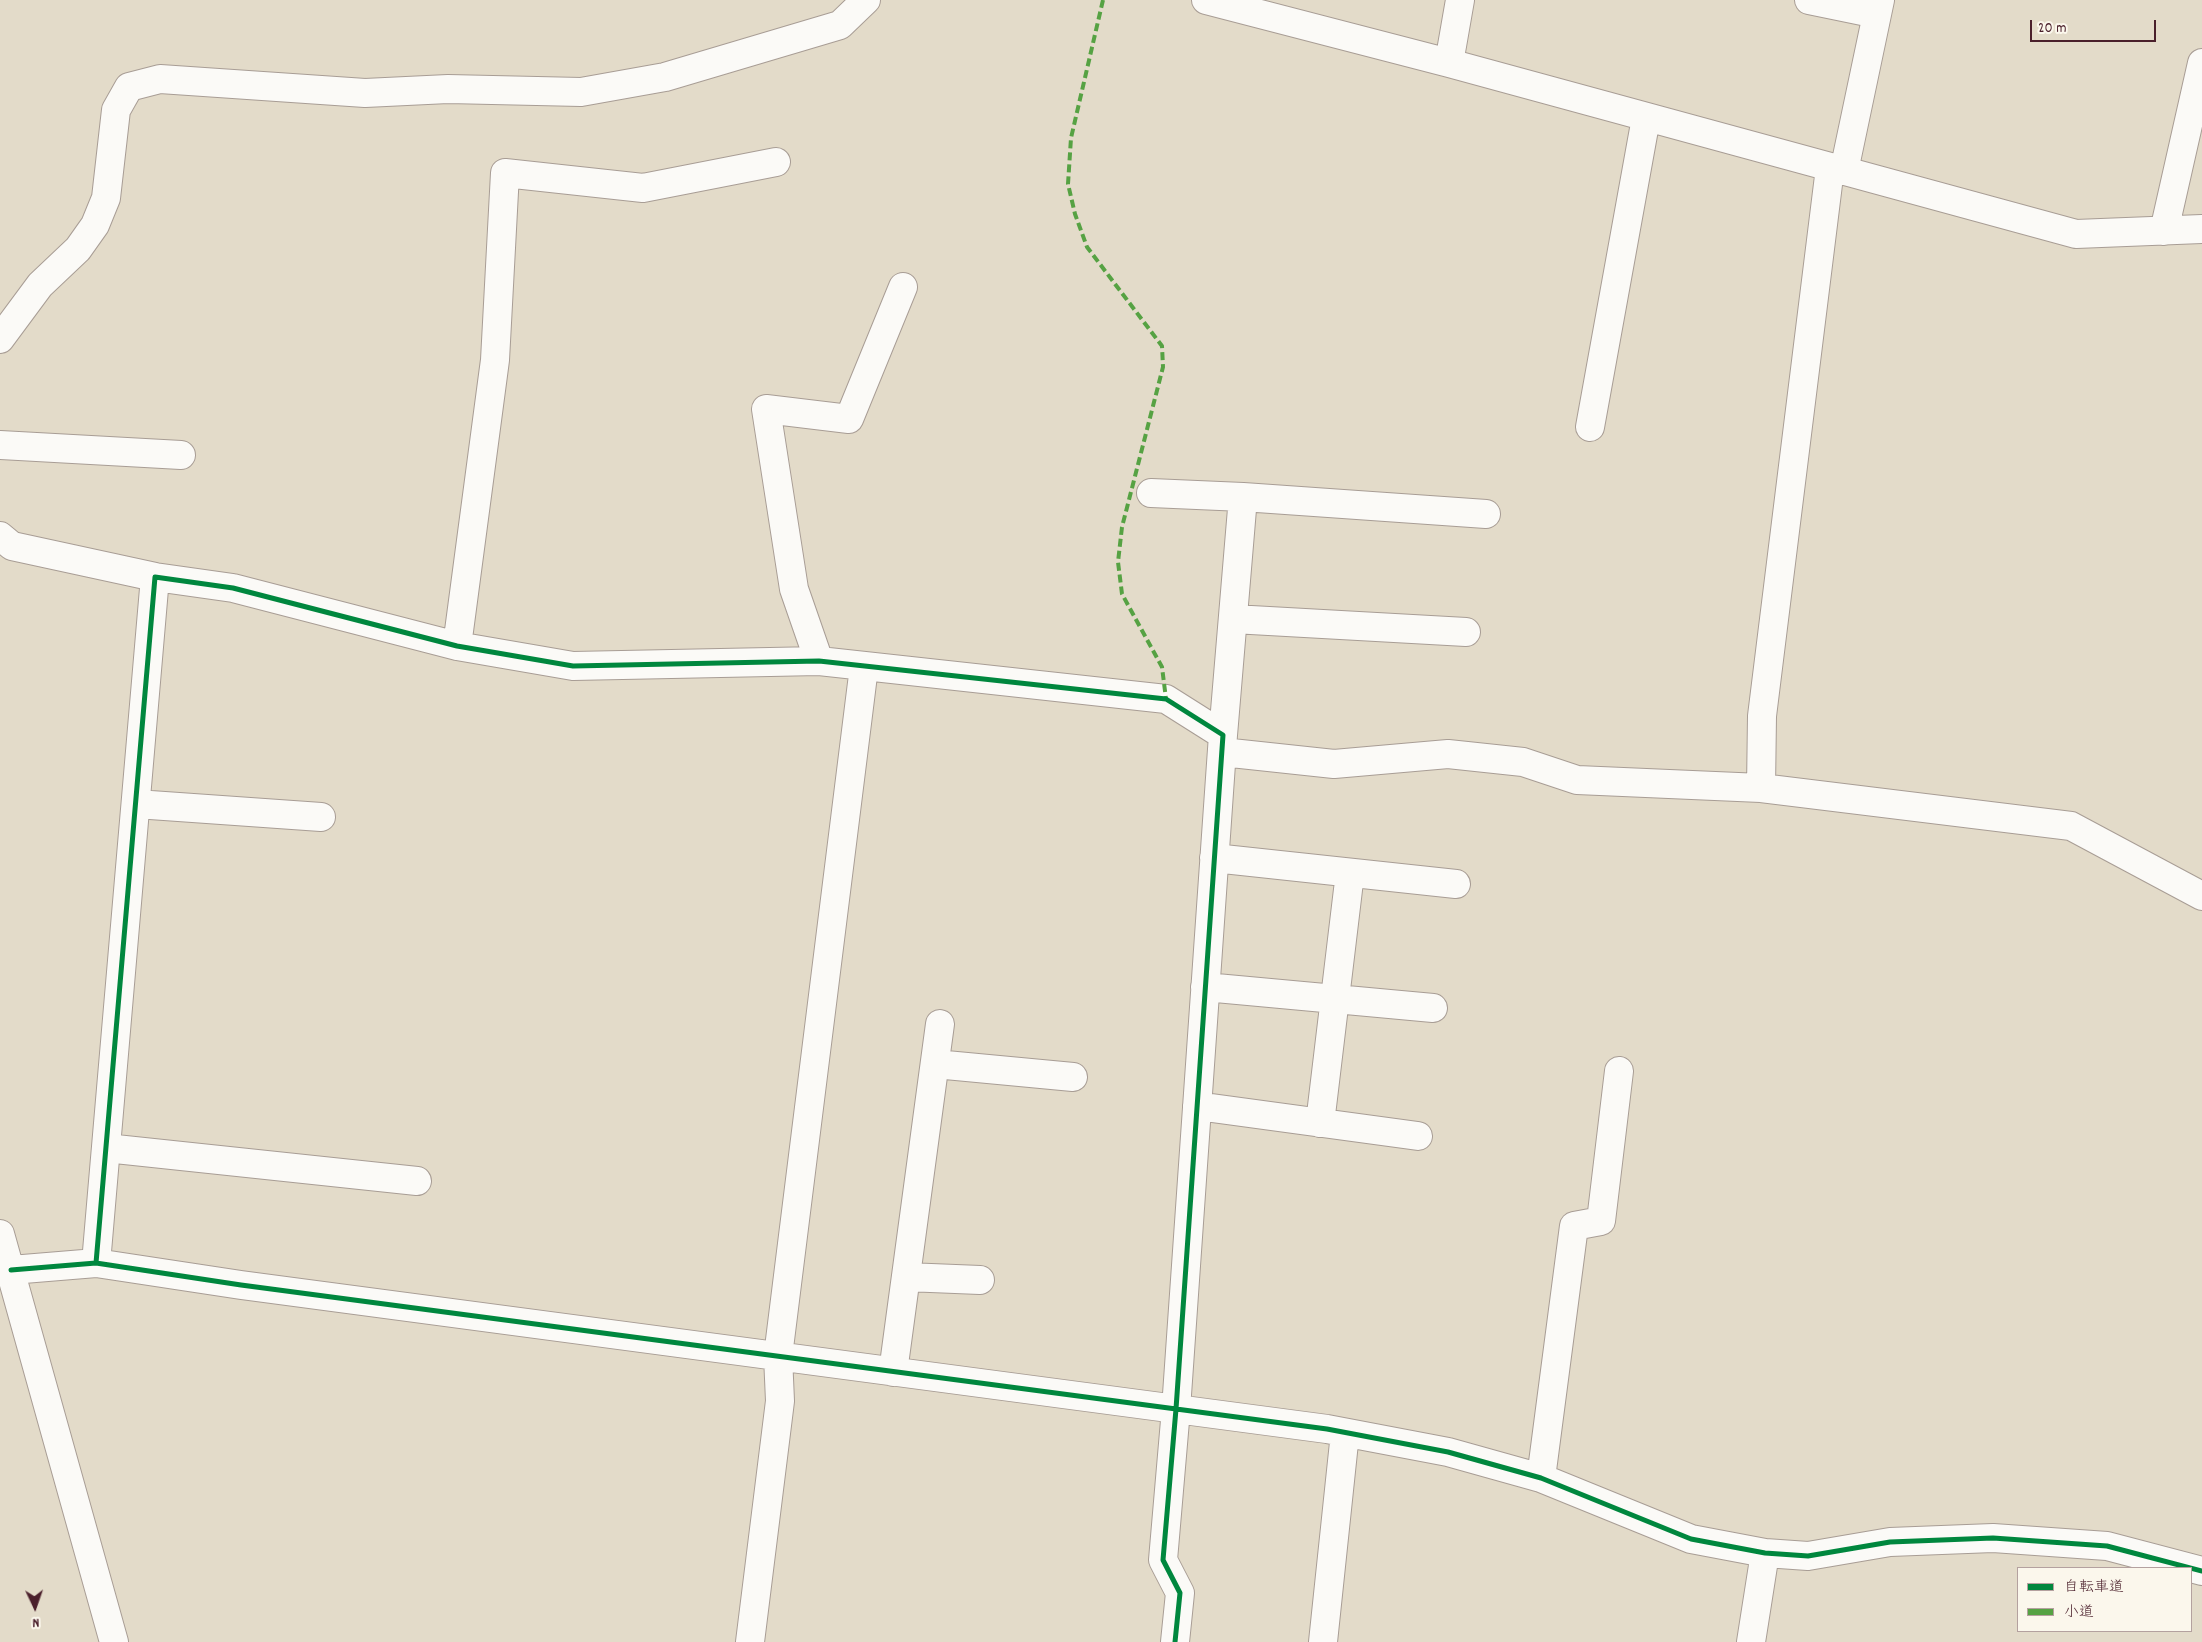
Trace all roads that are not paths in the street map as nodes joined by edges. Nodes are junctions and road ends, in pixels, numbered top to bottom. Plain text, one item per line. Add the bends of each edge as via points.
1 (866, 0) edge
2 (1206, 0) edge
3 (1460, 0) edge
4 (1809, 0) edge
5 (1879, 7) edge
6 (1449, 63) junction
7 (2202, 63) edge
8 (1646, 118) junction
9 (776, 162) dead end
10 (1837, 170) junction
11 (2202, 229) edge
12 (2164, 231) junction
13 (903, 287) dead end
14 (0, 339) edge
15 (1590, 427) dead end
16 (0, 445) edge
17 (181, 455) dead end
18 (1151, 493) dead end
19 (1243, 497) junction
20 (1486, 514) dead end
21 (0, 536) edge
22 (155, 577) junction
23 (1233, 619) junction
24 (1466, 632) dead end
25 (457, 646) junction
26 (820, 662) junction
27 (864, 668) junction
28 (1222, 744) junction
29 (1761, 788) junction
30 (136, 804) junction
31 (321, 817) dead end
32 (1214, 858) junction
33 (1350, 873) junction
34 (1456, 884) dead end
35 (2202, 896) edge
36 (1205, 987) junction
37 (1335, 1000) junction
38 (1433, 1008) dead end
39 (940, 1024) dead end
40 (935, 1064) junction
41 (1619, 1071) dead end
42 (1073, 1077) dead end
43 (1197, 1106) junction
44 (1320, 1123) junction
45 (1418, 1136) dead end
46 (106, 1148) junction
47 (416, 1181) dead end
48 (0, 1234) edge
49 (96, 1263) junction
50 (11, 1270) junction
51 (906, 1277) junction
52 (980, 1280) dead end
53 (778, 1356) junction
54 (893, 1372) junction
55 (1176, 1409) junction
56 (1345, 1433) junction
57 (1541, 1478) junction
58 (1765, 1553) junction
59 (2187, 1567) edge
60 (114, 1642) edge
61 (750, 1642) edge
62 (1174, 1642) edge
63 (1323, 1642) edge
64 (1751, 1642) edge

1 - 14 street via 840,25 665,77 581,92 448,89 365,93 160,79 129,87 116,110 106,198 95,225 78,249 40,285
2 - 6 street
3 - 6 street
4 - 5 street
5 - 10 street
6 - 8 street
7 - 12 street
8 - 10 street
8 - 15 street
9 - 25 street via 643,188 505,173 495,360
10 - 12 street via 2076,234
10 - 29 street via 1762,716
11 - 12 street
13 - 26 street via 849,419 766,409 794,589
16 - 17 street
18 - 19 street
19 - 20 street
19 - 23 street
21 - 22 street via 12,546
22 - 25 street via 233,588
22 - 30 street
23 - 24 street
23 - 28 street
25 - 26 street via 573,666
26 - 27 street
27 - 28 street via 1166,699
27 - 53 street
28 - 29 street via 1334,764 1448,754 1523,762 1577,780
28 - 32 street
29 - 35 street via 2072,826
30 - 31 street
30 - 46 street
32 - 33 street
32 - 36 street
33 - 34 street
33 - 37 street
36 - 37 street
36 - 43 street
37 - 38 street
37 - 44 street
39 - 40 street
40 - 42 street
40 - 51 street
41 - 57 street via 1601,1221 1574,1226
43 - 44 street
43 - 55 street
44 - 45 street
46 - 47 street
46 - 49 street
48 - 50 street
49 - 50 street
49 - 53 street
50 - 60 street
51 - 52 street
51 - 54 street
53 - 54 street
53 - 61 street via 780,1401
54 - 55 street
55 - 56 street
55 - 62 street via 1163,1560 1180,1593
56 - 57 street via 1448,1452
56 - 63 street
57 - 58 street via 1692,1539
58 - 59 street via 1808,1556 1890,1542 1993,1538 2108,1546
58 - 64 street

